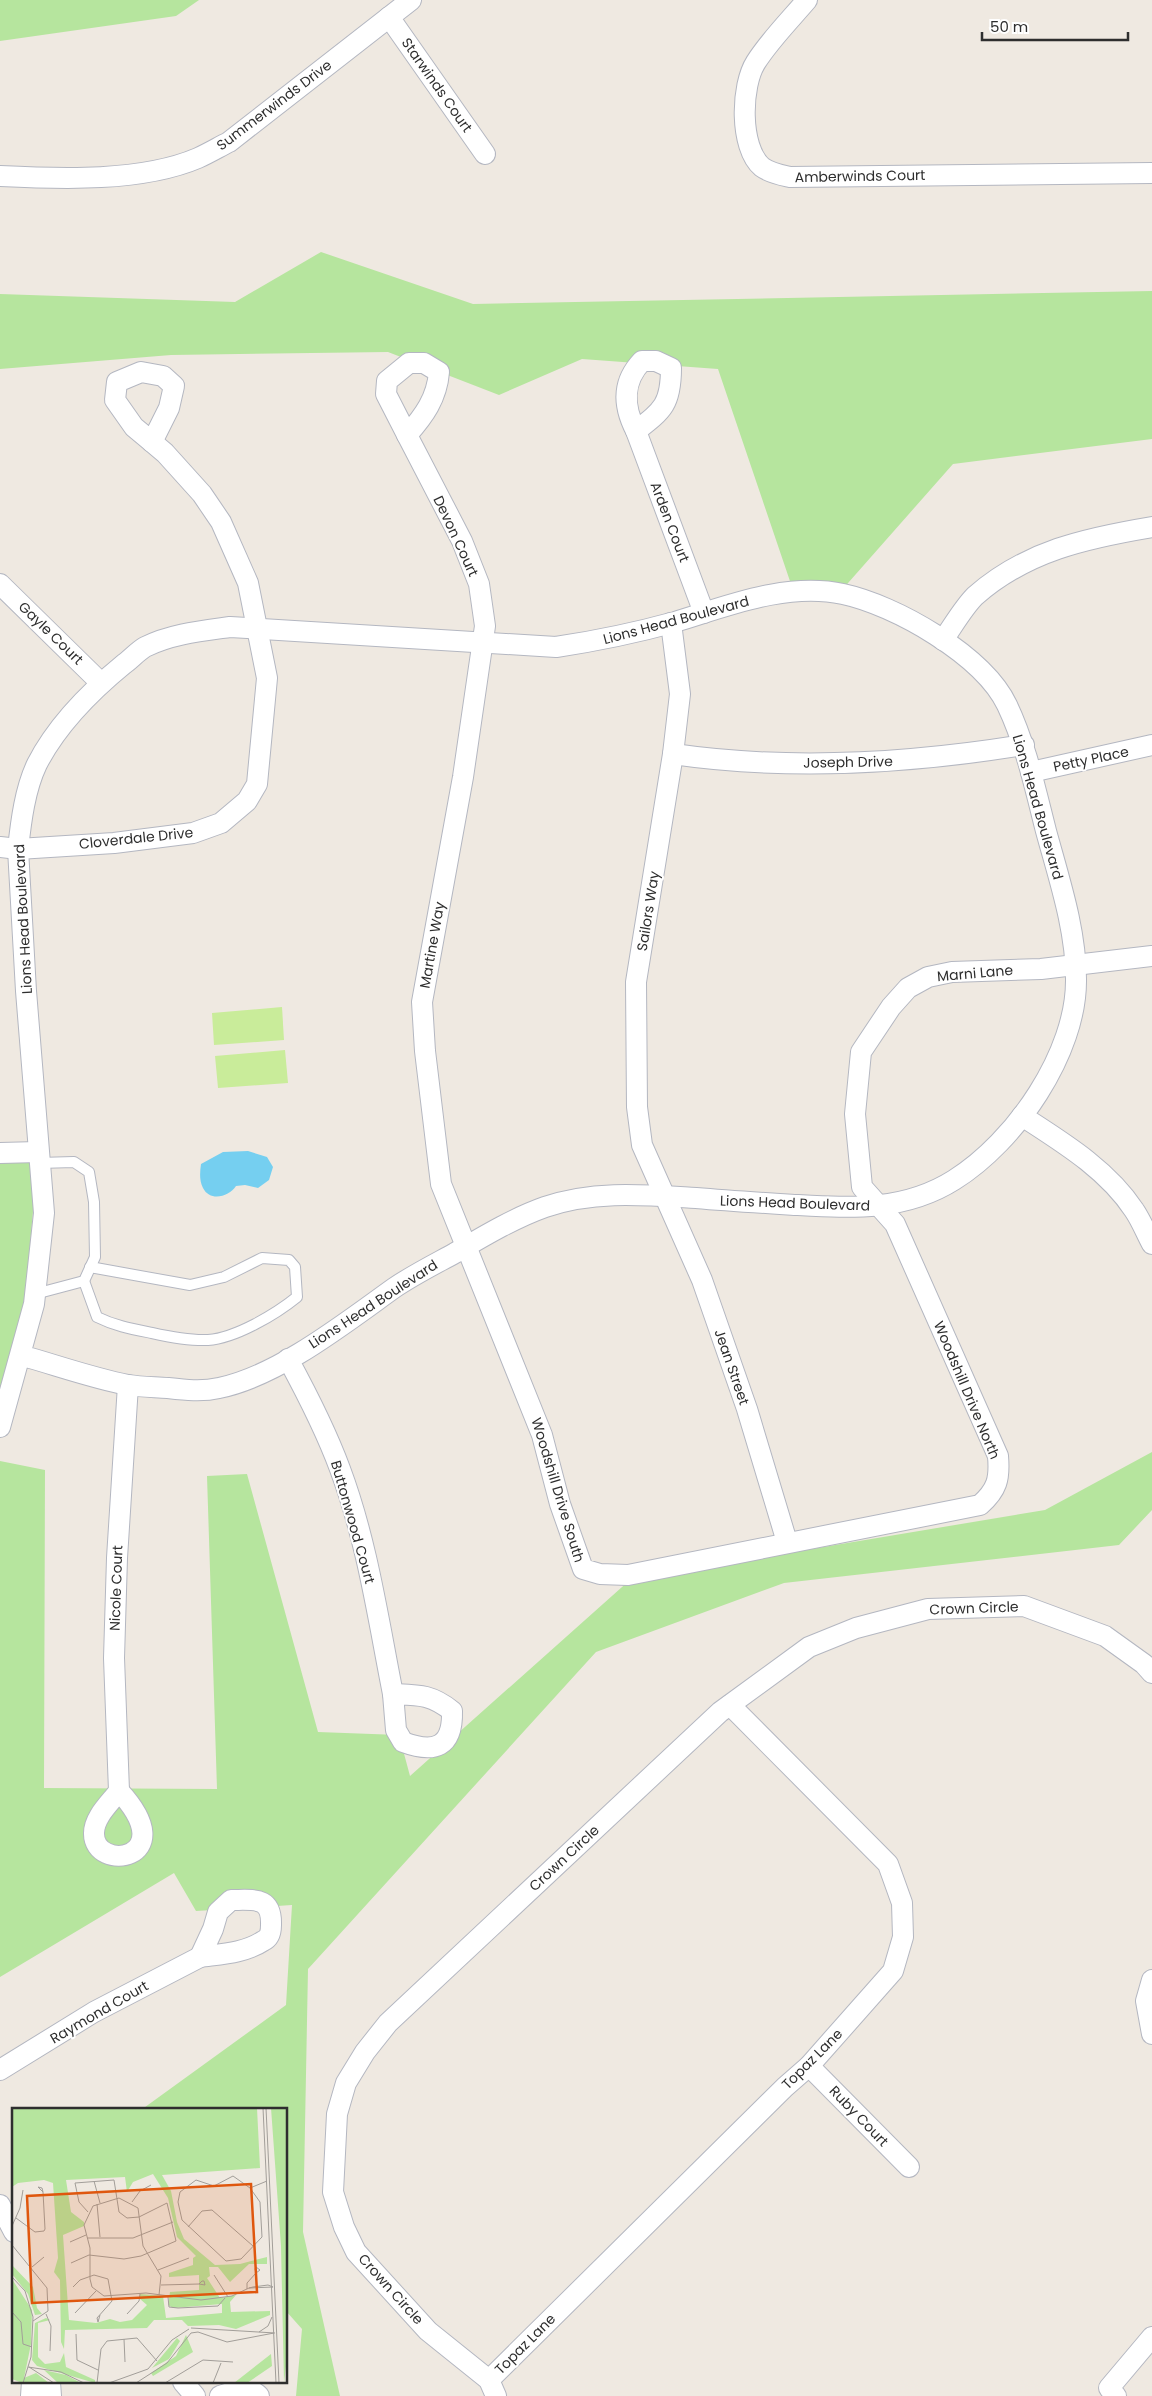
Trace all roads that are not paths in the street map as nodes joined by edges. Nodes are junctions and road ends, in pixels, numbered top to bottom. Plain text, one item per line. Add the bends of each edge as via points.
1 (411, 0) edge
2 (807, 0) edge
3 (389, 17) junction
4 (485, 154) dead end
5 (1152, 173) edge
6 (0, 176) edge
7 (636, 431) dead end
8 (407, 435) dead end
9 (152, 442) dead end
10 (1152, 527) edge
11 (0, 584) edge
12 (704, 613) junction
13 (671, 623) junction
14 (257, 628) junction
15 (943, 640) junction
16 (482, 642) junction
17 (101, 683) junction
18 (1024, 745) junction
19 (1152, 745) edge
20 (673, 754) junction
21 (1031, 772) junction
22 (9, 848) edge
23 (1152, 956) edge
24 (1076, 965) junction
25 (1022, 1116) junction
26 (0, 1152) edge
27 (39, 1158) junction
28 (663, 1196) junction
29 (879, 1206) junction
30 (1152, 1244) edge
31 (467, 1246) junction
32 (90, 1267) junction
33 (84, 1281) junction
34 (35, 1294) junction
35 (20, 1355) junction
36 (288, 1359) junction
37 (128, 1384) junction
38 (0, 1427) edge
39 (787, 1542) junction
40 (1152, 1673) edge
41 (393, 1694) dead end
42 (730, 1705) junction
43 (119, 1791) dead end
44 (200, 1957) dead end
45 (1152, 1980) edge
46 (1152, 2034) edge
47 (809, 2066) junction
48 (0, 2070) edge
49 (909, 2167) dead end
50 (0, 2205) edge
51 (12, 2228) edge
52 (1152, 2338) edge
53 (185, 2384) edge
54 (493, 2388) edge
55 (1109, 2393) edge
56 (195, 2396) edge
57 (220, 2396) edge
58 (259, 2396) edge

1 - 3 street, Summerwinds Drive
2 - 5 street, Amberwinds Court via 755,63 746,92 747,137 752,153 762,166 777,175
3 - 4 street, Starwinds Court
3 - 6 street, Summerwinds Drive via 229,142 197,158 161,170 112,176 56,179
7 - 12 street, Arden Court
8 - 16 street, Devon Court via 462,541 479,584 485,626
9 - 14 street, Cloverdale Drive via 202,494 222,522 248,582
10 - 15 street via 1054,548 1010,570 974,598
11 - 17 street, Gayle Court
12 - 13 street, Lions Head Boulevard
12 - 15 street, Lions Head Boulevard via 771,595 811,590 842,594 879,605 912,620
13 - 16 street, Lions Head Boulevard via 602,640 556,646
13 - 20 street, Sailors Way via 680,694
14 - 16 street, Lions Head Boulevard
14 - 17 street, Lions Head Boulevard via 184,633 144,648
14 - 22 street, Cloverdale Drive via 267,678 257,784 247,801 221,824 193,833 114,843
15 - 18 street, Lions Head Boulevard via 984,674 1005,699
16 - 31 street, Martine Way via 463,777 422,1002 424,1051 441,1184
17 - 22 street, Lions Head Boulevard via 58,732 37,764
18 - 20 street, Joseph Drive via 880,763 776,762
18 - 21 street, Lions Head Boulevard
19 - 21 street, Petty Place
20 - 28 street, Sailors Way via 636,982 637,1107 642,1145
21 - 24 street, Lions Head Boulevard via 1068,914
22 - 27 street, Lions Head Boulevard
23 - 24 street, Marni Lane
24 - 25 street, Lions Head Boulevard via 1070,1024 1053,1065
24 - 29 street, Marni Lane via 952,972 928,977 908,988 891,1007 861,1052 855,1114 862,1187
25 - 29 street, Lions Head Boulevard via 993,1149 959,1177 934,1192 896,1205
25 - 30 street via 1076,1151 1107,1178 1134,1209
26 - 27 street
27 - 32 lane via 74,1162 89,1172 94,1202 95,1257
27 - 34 street, Lions Head Boulevard via 44,1213
28 - 29 street, Lions Head Boulevard via 822,1206
28 - 31 street, Lions Head Boulevard via 590,1195 545,1207
28 - 39 street, Jean Street via 702,1280 747,1409
29 - 39 street, Woodshill Drive North via 895,1224 998,1456 1000,1470 994,1493 980,1505
31 - 36 street, Lions Head Boulevard via 401,1283 348,1322
31 - 39 street, Woodshill Drive South via 542,1435 560,1504 583,1569 600,1574 628,1575
32 - 33 lane
32 - 33 lane via 190,1285 224,1277 262,1258 278,1258 289,1260 295,1267 297,1297 254,1326 210,1340 175,1338 114,1326 97,1317
33 - 34 lane
34 - 35 street, Lions Head Boulevard
35 - 37 street, Lions Head Boulevard
35 - 38 street, Lions Head Boulevard
36 - 37 street, Lions Head Boulevard via 253,1377 217,1389 188,1390
36 - 41 street, Buttonwood Court via 340,1469 367,1560
37 - 43 street, Nicole Court via 116,1558 114,1658
40 - 42 street, Crown Circle via 1105,1636 1024,1606 928,1609 856,1628 809,1647
42 - 47 street, Topaz Lane via 888,1864 902,1903 903,1938 893,1970
42 - 54 street, Crown Circle via 388,2023 364,2052 346,2083 338,2114 333,2192 356,2252 428,2330
44 - 48 street, Raymond Court via 94,2012
45 - 46 street via 1146,2001
47 - 49 street, Ruby Court
47 - 54 street, Topaz Lane via 785,2086
50 - 51 street
52 - 55 street
53 - 56 street
57 - 58 street via 248,2390

